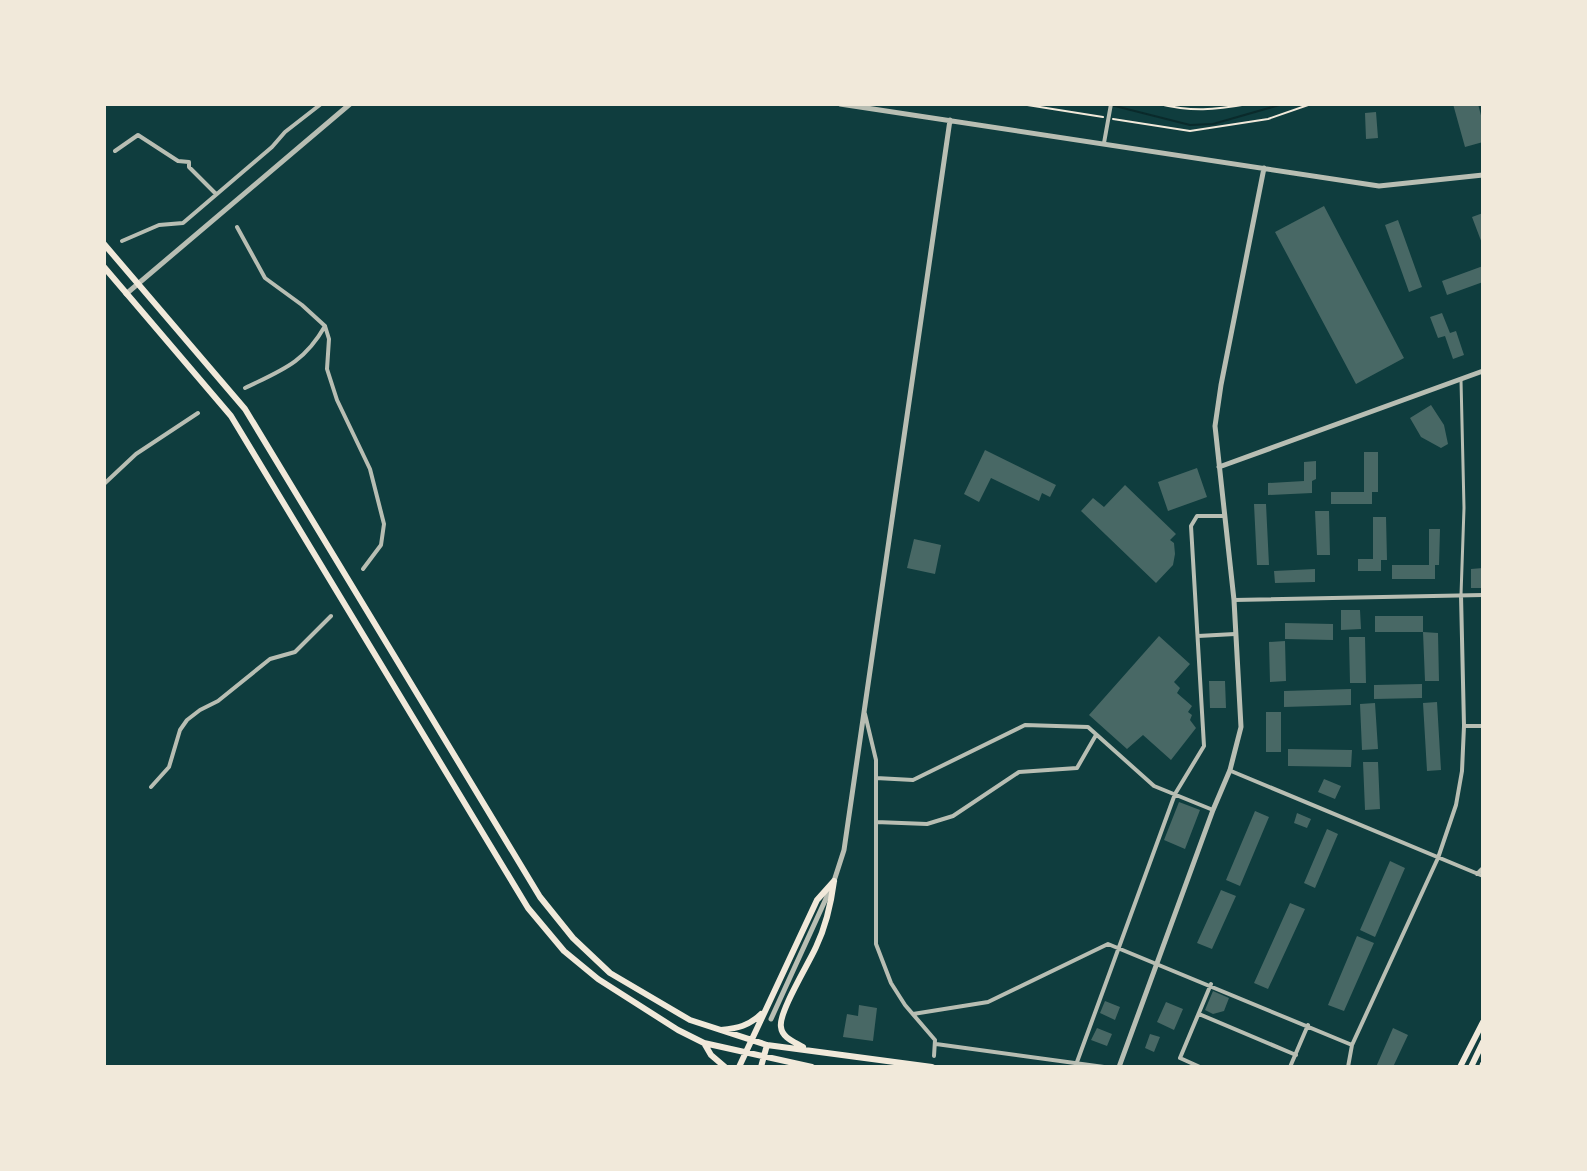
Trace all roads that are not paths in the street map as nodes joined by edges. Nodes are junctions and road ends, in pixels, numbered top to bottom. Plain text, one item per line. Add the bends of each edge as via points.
1 (321, 104) edge
2 (350, 104) edge
3 (840, 104) edge
4 (1111, 104) edge
5 (950, 120) junction
6 (1104, 143) junction
7 (115, 151) dead end
8 (1264, 168) junction
9 (1483, 175) edge
10 (216, 194) junction
11 (237, 227) dead end
12 (122, 241) dead end
13 (104, 244) edge
14 (104, 267) edge
15 (137, 285) junction
16 (126, 294) junction
17 (325, 326) junction
18 (1483, 371) edge
19 (1461, 380) junction
20 (245, 388) dead end
21 (198, 413) dead end
22 (1219, 467) junction
23 (104, 484) edge
24 (1225, 516) junction
25 (363, 569) dead end
26 (1461, 595) junction
27 (1483, 595) edge
28 (1234, 600) junction
29 (331, 616) dead end
30 (1236, 634) junction
31 (1198, 636) junction
32 (865, 714) junction
33 (1464, 726) junction
34 (1483, 726) edge
35 (1096, 735) junction
36 (1230, 770) junction
37 (876, 778) junction
38 (151, 787) dead end
39 (1175, 794) junction
40 (1213, 810) junction
41 (876, 822) junction
42 (1438, 858) junction
43 (1483, 868) edge
44 (1480, 875) edge
45 (834, 881) junction
46 (1119, 948) junction
47 (1158, 962) junction
48 (1211, 984) junction
49 (764, 1011) junction
50 (913, 1014) junction
51 (1199, 1014) junction
52 (771, 1019) dead end
53 (1483, 1022) edge
54 (1308, 1025) junction
55 (717, 1030) junction
56 (750, 1041) junction
57 (1483, 1042) edge
58 (704, 1043) junction
59 (936, 1044) junction
60 (767, 1045) junction
61 (1352, 1045) junction
62 (808, 1051) junction
63 (745, 1053) junction
64 (1296, 1055) junction
65 (934, 1056) dead end
66 (764, 1058) junction
67 (1077, 1062) junction
68 (725, 1067) edge
69 (739, 1067) edge
70 (761, 1067) edge
71 (808, 1067) edge
72 (932, 1067) edge
73 (1104, 1067) edge
74 (1119, 1067) edge
75 (1200, 1067) edge
76 (1290, 1067) edge
77 (1348, 1067) edge
78 (1460, 1067) edge
79 (1471, 1067) edge

1 - 10 street
2 - 15 street
3 - 5 street
4 - 6 street
5 - 6 street
5 - 32 street
6 - 8 street
7 - 10 street via 138,135 178,161 189,162
8 - 9 street via 1379,186
8 - 22 street via 1221,385 1215,426
10 - 12 street via 183,223 159,225
11 - 17 street via 265,278
13 - 15 main road
14 - 16 main road
15 - 16 street
15 - 55 main road via 245,409 540,897 610,973
16 - 58 main road via 231,416 528,908 564,951 598,979
17 - 20 street via 313,347 293,364
17 - 25 street via 327,369 370,469 384,524 381,545
18 - 19 street
19 - 22 street
19 - 26 street
21 - 23 street via 136,454
22 - 24 street
24 - 28 street
24 - 31 street via 1197,516 1191,526
26 - 27 street
26 - 28 street
26 - 33 street
28 - 30 street
29 - 38 street via 295,652 270,659 187,720 169,767
30 - 31 street
30 - 36 street via 1241,727
31 - 39 street via 1204,746
32 - 37 street
32 - 45 street via 844,850
33 - 34 street
33 - 42 street via 1456,805
35 - 37 street via 1088,727 1025,725 913,780
35 - 39 street via 1154,786
35 - 41 street via 1077,768 1019,772 953,816 927,824
36 - 40 street
36 - 42 street
37 - 41 street
39 - 40 street
39 - 46 street
40 - 47 street
41 - 50 street via 876,944 891,983
42 - 44 street
42 - 61 street
43 - 44 street
45 - 49 main road via 817,900
45 - 52 street
45 - 62 main road via 816,947 780,1026 785,1037
46 - 47 street
46 - 50 street via 1108,944 988,1002
46 - 67 street
47 - 48 street
47 - 74 street
48 - 51 street
48 - 54 street
49 - 55 main road via 752,1023
49 - 56 main road
50 - 59 street
51 - 64 street
51 - 75 street via 1180,1058
53 - 78 main road
54 - 61 street
54 - 64 street
55 - 56 main road
56 - 60 main road
56 - 63 main road
57 - 79 main road
58 - 63 main road
58 - 68 main road
59 - 65 street
59 - 67 street
60 - 62 main road
60 - 66 main road
61 - 77 street
62 - 72 main road
63 - 66 main road
63 - 69 main road
64 - 76 street
66 - 70 main road
66 - 71 main road
67 - 73 street

